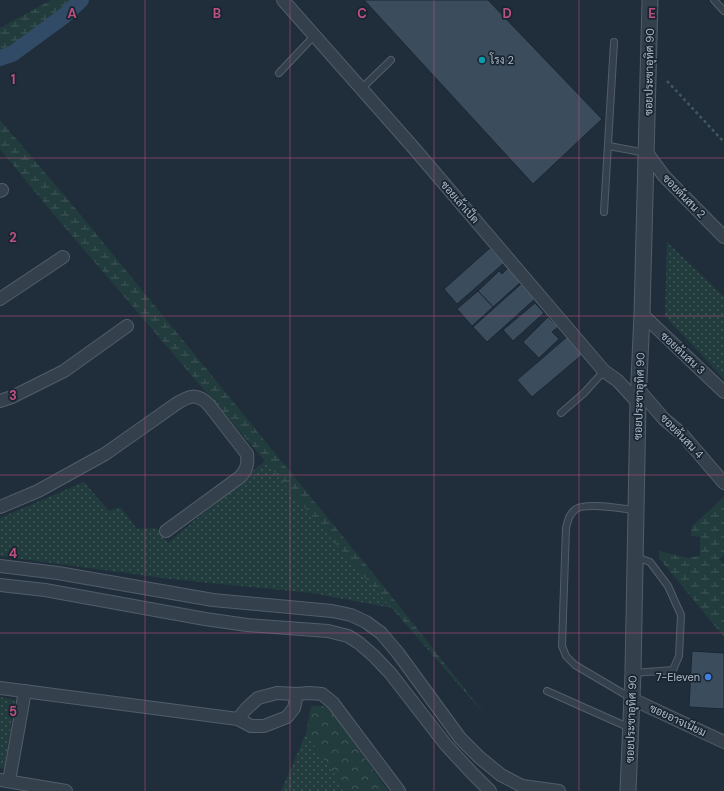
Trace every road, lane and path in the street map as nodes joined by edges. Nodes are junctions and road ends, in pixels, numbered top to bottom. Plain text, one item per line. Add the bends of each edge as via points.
1 (283, 0) edge
2 (650, 0) edge
3 (714, 0) edge
4 (724, 11) edge
5 (314, 36) junction
6 (614, 42) dead end
7 (391, 60) dead end
8 (279, 72) dead end
9 (667, 81) dead end
10 (360, 89) junction
11 (724, 142) edge
12 (608, 146) junction
13 (647, 153) junction
14 (604, 212) dead end
15 (724, 237) edge
16 (64, 257) dead end
17 (0, 299) edge
18 (642, 314) junction
19 (127, 326) dead end
20 (604, 371) junction
21 (724, 392) edge
22 (638, 396) junction
23 (0, 401) edge
24 (561, 413) dead end
25 (724, 482) edge
26 (0, 507) edge
27 (637, 510) junction
28 (166, 531) dead end
29 (636, 557) junction
30 (0, 566) edge
31 (0, 585) edge
32 (271, 605) junction
33 (268, 627) junction
34 (633, 673) junction
35 (0, 688) edge
36 (25, 691) junction
37 (547, 691) dead end
38 (297, 694) junction
39 (632, 699) junction
40 (238, 720) junction
41 (631, 728) junction
42 (724, 742) edge
43 (4, 781) edge
44 (66, 791) edge
45 (399, 791) edge
46 (490, 791) edge
47 (559, 791) edge
48 (628, 791) edge

1 - 5 street, ซอยเล้าเป็ด
2 - 13 street, ซอยประชาอุทิศ 90
3 - 4 lane
5 - 8 lane
5 - 10 street, ซอยเล้าเป็ด
6 - 12 lane
7 - 10 lane
9 - 11 path
10 - 20 street, ซอยเล้าเป็ด via 412,146
12 - 13 lane
12 - 14 lane
13 - 15 street, ซอยต้นสน 2 via 664,176
13 - 18 street, ซอยประชาอุทิศ 90
16 - 17 street
18 - 21 street, ซอยต้นสน 3
18 - 22 street, ซอยประชาอุทิศ 90
19 - 23 street via 64,371
20 - 22 street, ซอยเล้าเป็ด
20 - 24 lane
22 - 25 street, ซอยต้นสน 4 via 682,434
22 - 27 street, ซอยประชาอุทิศ 90
26 - 28 street via 38,491 105,454 176,404 195,396 202,398 209,405 247,454 248,462 246,471 240,477
27 - 29 street, ซอยประชาอุทิศ 90
27 - 39 lane via 593,506 577,508 569,517 566,528 562,638 566,656 575,665
29 - 34 street, ซอยประชาอุทิศ 90
29 - 34 lane via 650,562 668,586 681,614 679,656 673,670
30 - 32 street via 58,573 213,600
31 - 33 street via 45,590 205,619
32 - 33 street
32 - 47 street via 332,611 351,615 366,622 381,633 398,653 460,738 479,758 501,775 522,786
33 - 46 street via 328,631 348,636 359,643 391,674 446,745
34 - 39 street, ซอยประชาอุทิศ 90
35 - 36 street
36 - 40 street
36 - 43 street
37 - 41 lane
38 - 40 street via 277,693 258,698
38 - 40 street via 294,708 287,717 264,726 251,726
38 - 45 street via 322,694 333,703
39 - 41 street, ซอยประชาอุทิศ 90
39 - 42 street, ซอยอาจเนียม
41 - 48 street, ซอยประชาอุทิศ 90
43 - 44 street

